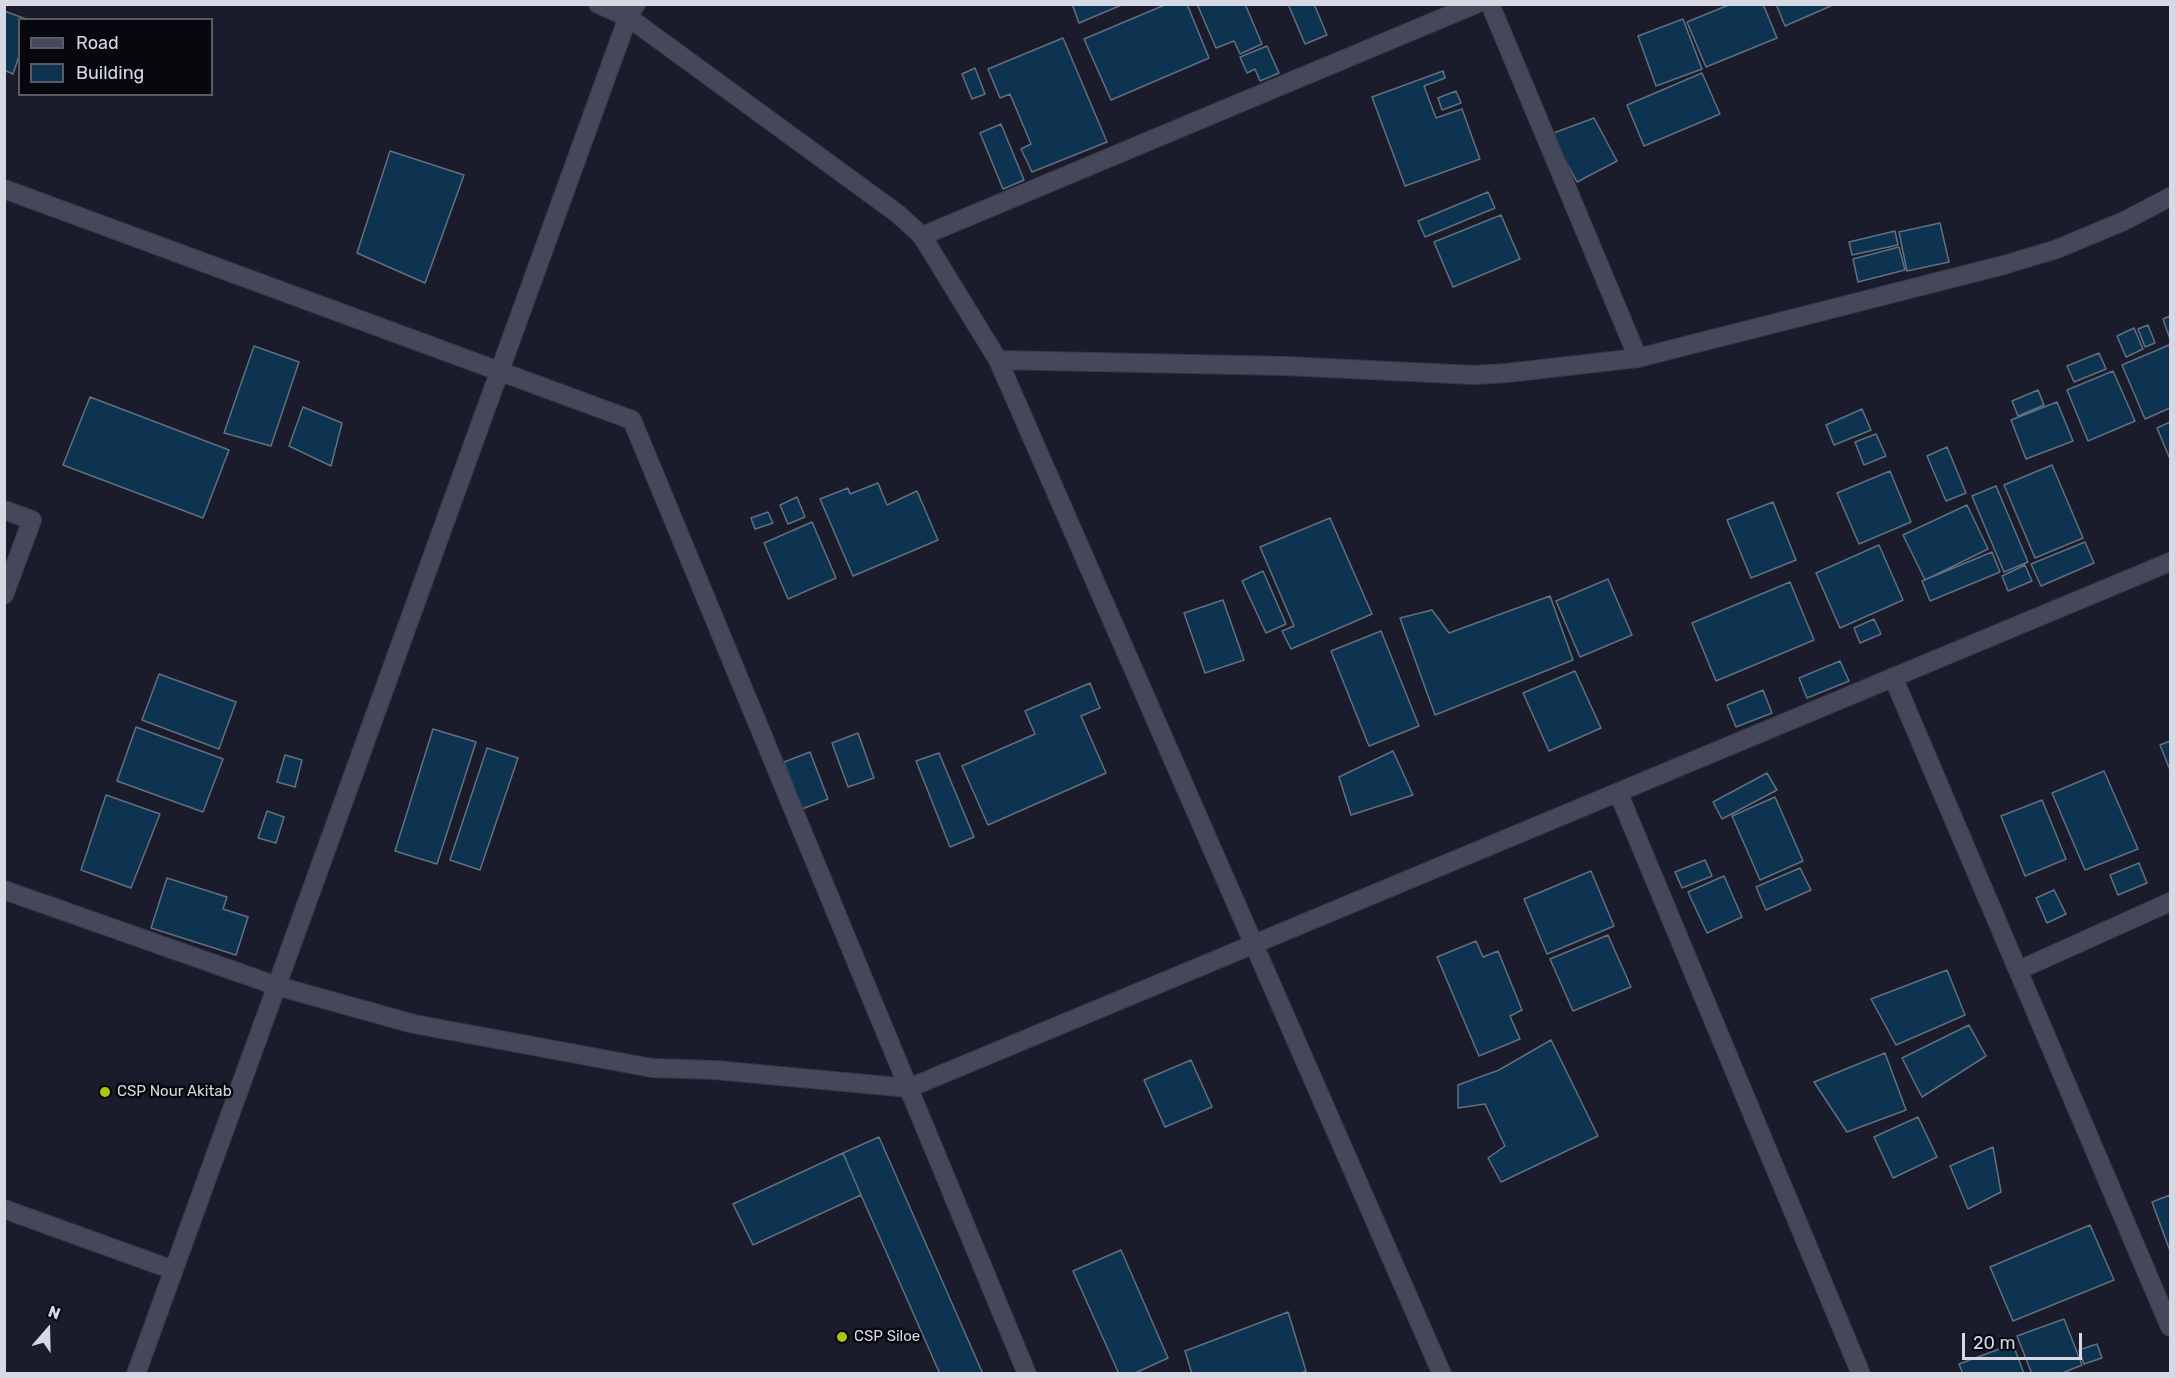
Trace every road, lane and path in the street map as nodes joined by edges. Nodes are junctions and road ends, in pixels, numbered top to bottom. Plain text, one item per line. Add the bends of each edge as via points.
1 (598, 4) edge
2 (1476, 4) edge
3 (1490, 4) edge
4 (632, 11) edge
5 (4, 189) edge
6 (2170, 197) edge
7 (922, 236) junction
8 (1638, 358) junction
9 (998, 360) junction
10 (500, 370) junction
11 (4, 510) edge
12 (2170, 562) edge
13 (4, 595) edge
14 (1893, 677) junction
15 (1618, 792) junction
16 (4, 890) edge
17 (2170, 902) edge
18 (1254, 944) junction
19 (2019, 970) junction
20 (277, 986) junction
21 (909, 1088) junction
22 (4, 1209) edge
23 (173, 1270) junction
24 (2164, 1295) edge
25 (2170, 1328) edge
26 (135, 1374) edge
27 (1027, 1374) edge
28 (1442, 1374) edge
29 (1862, 1374) edge

1 - 4 street
2 - 7 street
3 - 8 street
4 - 7 street
4 - 10 street
5 - 10 street
6 - 8 street via 2057,249
7 - 9 street
8 - 9 street via 1474,375 1286,366
9 - 18 street
10 - 20 street
10 - 21 street via 632,420
11 - 13 street via 32,520
12 - 14 street
14 - 15 street
14 - 19 street
15 - 18 street
15 - 29 street
16 - 20 street
17 - 19 street
18 - 21 street
18 - 28 street
19 - 24 street
20 - 21 street via 414,1024 652,1068
20 - 23 street
21 - 27 street
22 - 23 street
23 - 26 street
24 - 25 street

